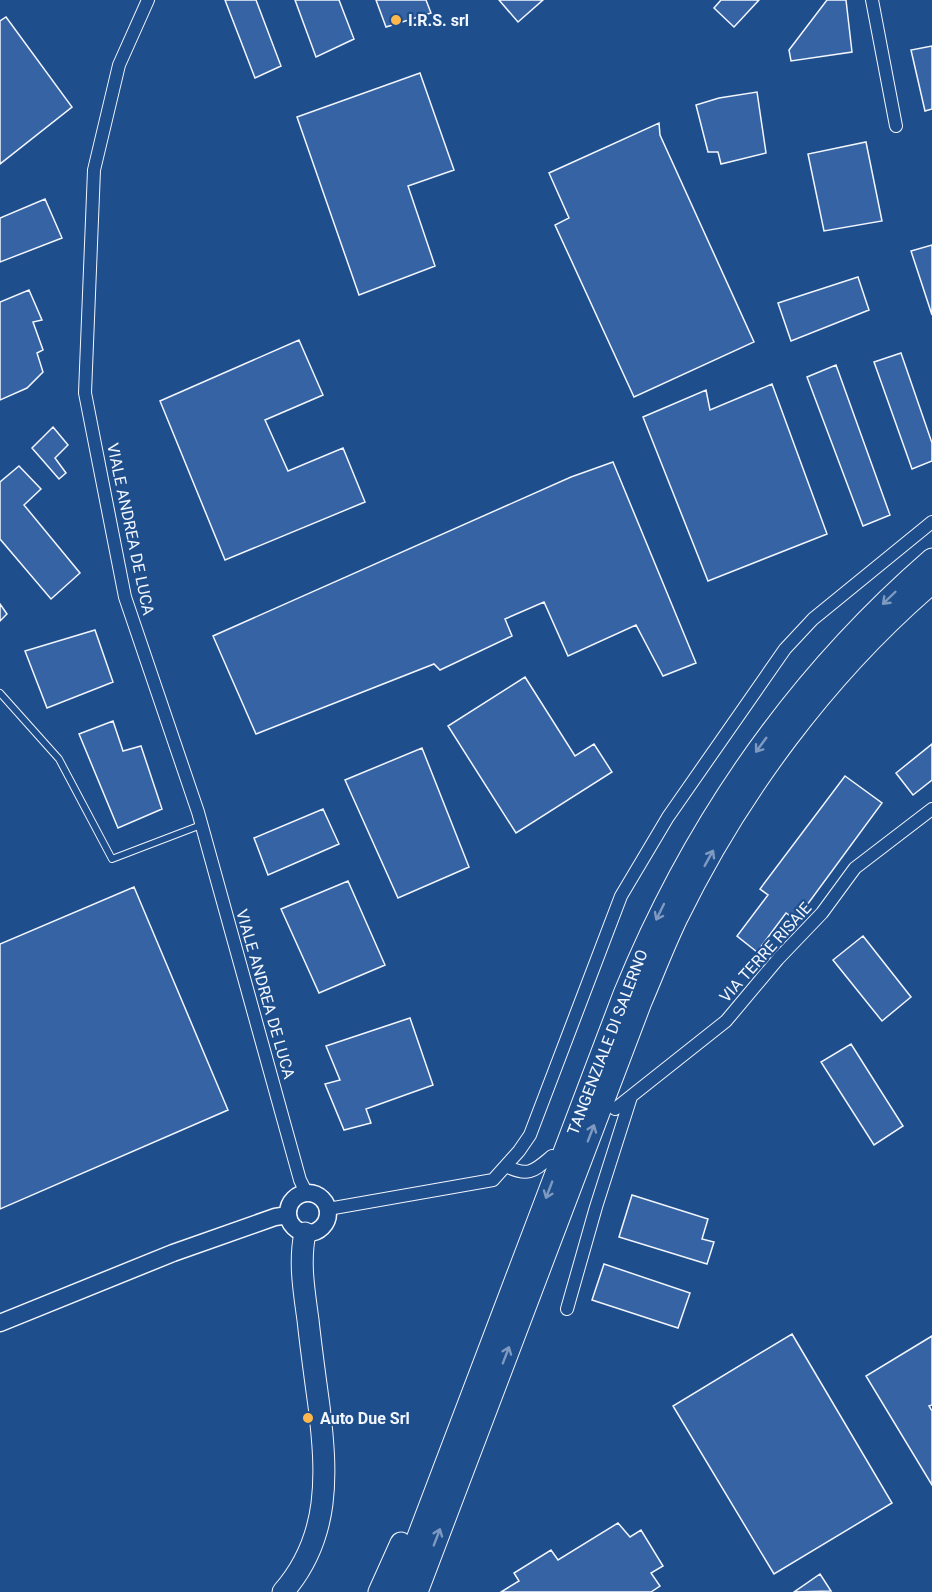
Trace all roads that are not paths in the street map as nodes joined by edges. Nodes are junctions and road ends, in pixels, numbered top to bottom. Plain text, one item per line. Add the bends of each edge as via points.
1 (148, 0) edge
2 (872, 0) edge
3 (896, 126) dead end
4 (932, 522) edge
5 (932, 559) edge
6 (932, 583) edge
7 (0, 693) edge
8 (932, 808) edge
9 (202, 825) junction
10 (631, 1097) junction
11 (615, 1109) dead end
12 (552, 1156) dead end
13 (506, 1166) junction
14 (306, 1192) junction
15 (328, 1209) junction
16 (288, 1215) junction
17 (305, 1233) junction
18 (567, 1309) dead end
19 (0, 1323) edge
20 (455, 1440) junction
21 (283, 1592) edge
22 (379, 1592) edge
23 (397, 1592) edge
24 (417, 1592) edge

1 - 9 street, VIALE ANDREA DE LUCA via 119,65 94,170 85,393 125,597
2 - 3 street
4 - 13 street via 813,619 785,649 668,817 621,896 530,1135
5 -> 20 highway, TANGENZIALE DI SALERNO via 858,628 799,695 741,773 695,846 662,907 628,984
24 -> 6 highway, TANGENZIALE DI SALERNO via 641,1002 678,916 743,802 796,728 853,660
7 - 9 lane via 59,759 112,859
8 - 10 street, VIA TERRE RISAIE via 855,868 822,913 726,1021
9 - 14 street, VIALE ANDREA DE LUCA
10 - 11 street, VIA TERRE RISAIE
10 - 18 street
12 - 13 street via 534,1171 523,1173
13 - 15 street via 494,1180
14 - 15 street via 323,1198
14 - 16 street via 294,1197
15 - 17 street via 323,1227
16 - 17 street via 293,1227
16 - 19 street via 173,1253
17 - 21 highway via 303,1282 324,1444 325,1488 312,1543
20 - 22 highway via 439,1457
20 - 23 highway, TANGENZIALE DI SALERNO

